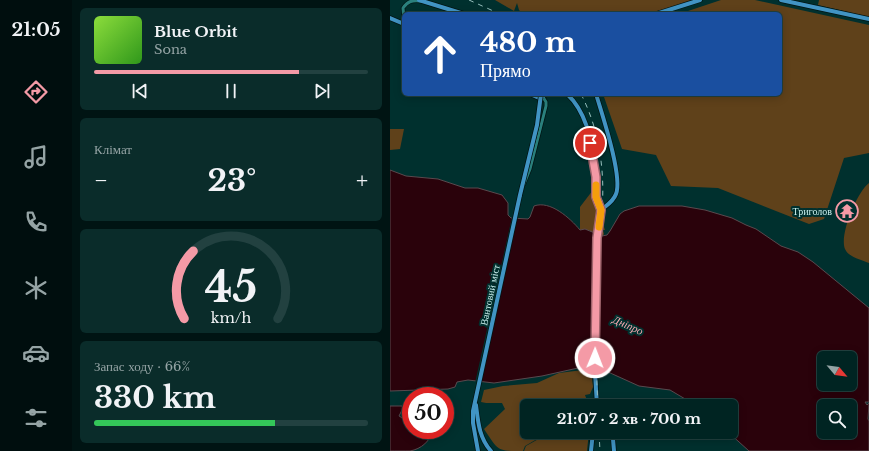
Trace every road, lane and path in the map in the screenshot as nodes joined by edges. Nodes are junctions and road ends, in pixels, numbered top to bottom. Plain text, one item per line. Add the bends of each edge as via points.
1 (420, 0) edge
2 (700, 0) edge
3 (781, 0) edge
4 (403, 12) edge
5 (458, 12) edge
6 (662, 12) edge
7 (390, 18) edge
8 (869, 19) edge
9 (402, 23) edge
10 (542, 96) edge
11 (569, 96) edge
12 (597, 96) edge
13 (520, 195) junction
14 (602, 209) junction
15 (476, 399) junction
16 (597, 399) edge
17 (592, 439) edge
18 (613, 439) edge
19 (478, 451) edge
20 (490, 451) edge
21 (591, 451) edge
22 (614, 451) edge

1 - 4 street via 406,4
1 - 5 main road
2 - 6 main road
3 - 8 main road
7 - 9 main road
10 - 13 main road, Вантовий міст, bridge
10 - 13 street, bridge via 546,104 544,116 530,169
11 - 14 main road via 586,125 596,177 596,197
12 - 14 main road via 608,135 617,182 615,197
13 - 15 main road, Вантовий міст
14 - 16 main road via 597,238 596,271
15 - 19 main road via 473,423
15 - 20 main road via 480,433
17 - 21 main road
18 - 22 main road

